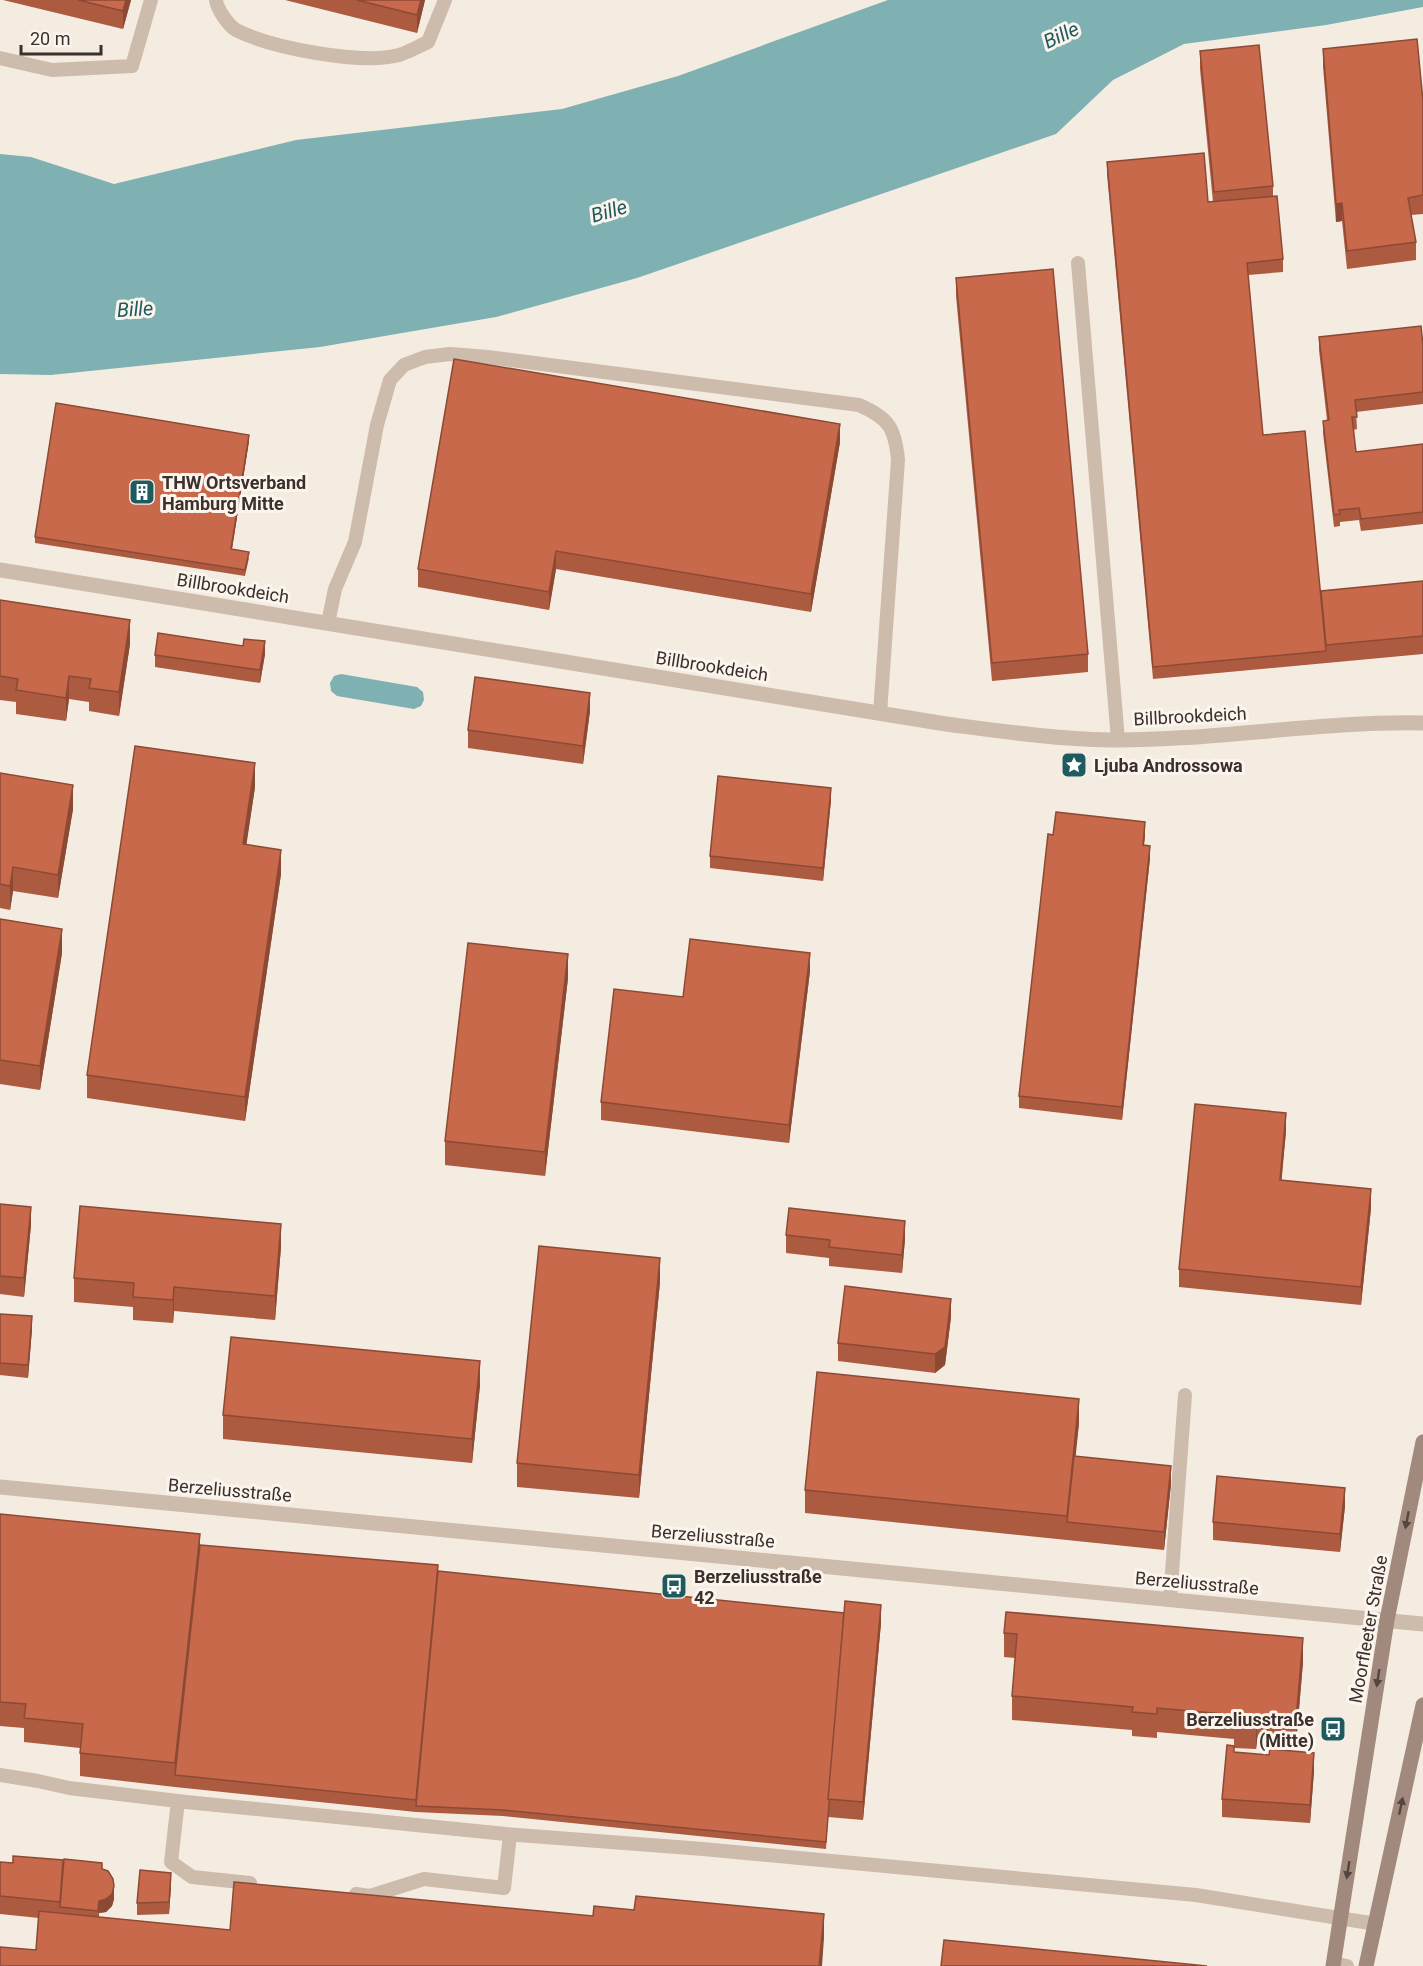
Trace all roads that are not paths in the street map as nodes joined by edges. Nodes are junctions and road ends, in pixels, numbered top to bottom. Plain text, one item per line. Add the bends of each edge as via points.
1 (151, 0) edge
2 (216, 0) edge
3 (445, 0) edge
4 (0, 58) edge
5 (1078, 263) dead end
6 (0, 570) edge
7 (328, 623) junction
8 (880, 713) junction
9 (1423, 723) edge
10 (1118, 740) junction
11 (1185, 1395) dead end
12 (1423, 1442) edge
13 (0, 1487) edge
14 (1170, 1600) junction
15 (1387, 1620) junction
16 (1423, 1624) edge
17 (1423, 1705) edge
18 (0, 1775) edge
19 (178, 1801) junction
20 (510, 1834) junction
21 (263, 1885) edge
22 (346, 1893) edge
23 (1340, 1919) junction
24 (1376, 1924) junction
25 (1338, 1965) edge
26 (1366, 1966) edge

1 - 4 lane via 132,66 52,70
2 - 3 lane via 234,28 272,44 350,58 398,55 428,42
5 - 10 lane
6 - 7 street, Billbrookdeich
7 - 8 street, Billbrookdeich
7 - 8 lane via 335,589 355,543 377,425 390,380 404,365 450,354 488,357 858,405 888,423 896,437 898,460
8 - 10 street, Billbrookdeich via 1048,736
9 - 10 street, Billbrookdeich
11 - 14 lane
12 -> 15 main road, Moorfleeter Straße
13 - 14 street, Berzeliusstraße
14 - 15 street, Berzeliusstraße
15 - 16 street, Berzeliusstraße
15 -> 23 main road, Moorfleeter Straße
24 -> 17 main road
18 - 19 lane
19 - 20 lane
19 - 21 lane via 171,1862 192,1877
20 - 22 lane via 504,1888 424,1879 369,1896
20 - 23 lane via 1185,1894
23 - 24 lane
23 - 25 main road, Moorfleeter Straße
24 - 26 main road

